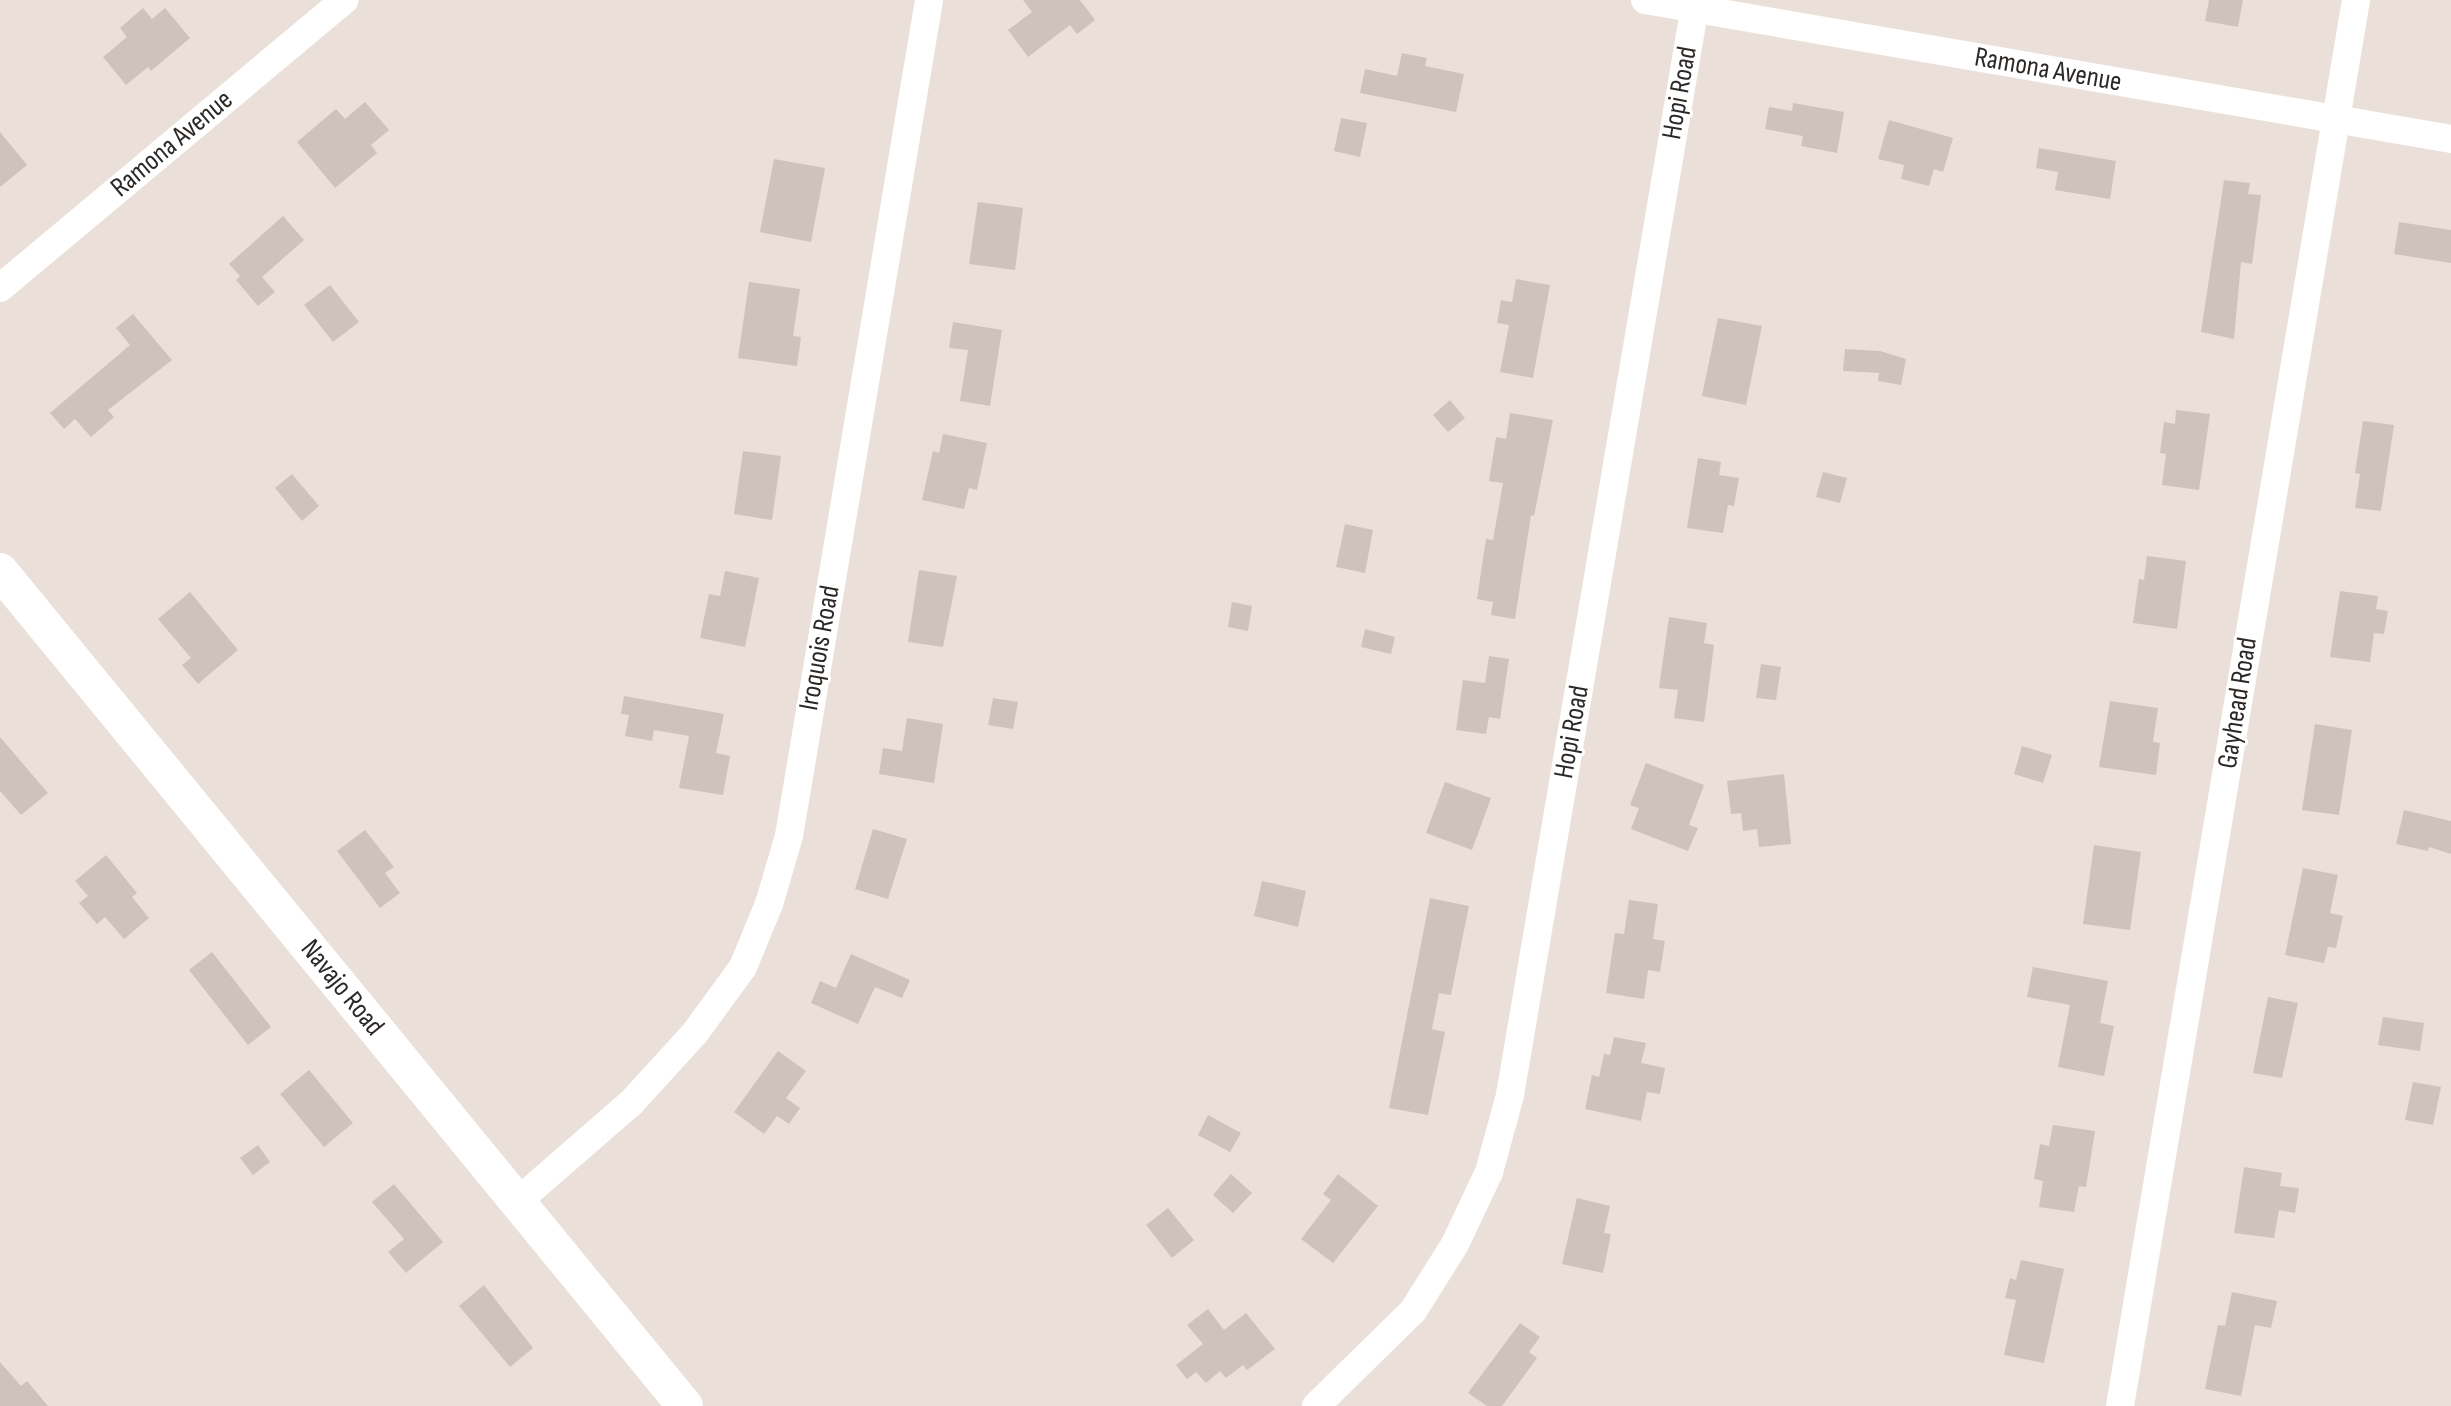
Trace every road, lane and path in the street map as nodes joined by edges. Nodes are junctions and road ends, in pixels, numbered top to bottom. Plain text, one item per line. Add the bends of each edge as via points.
1 (344, 0) edge
2 (929, 0) edge
3 (1645, 0) edge
4 (2356, 0) edge
5 (1695, 4) edge
6 (2335, 119) junction
7 (2451, 139) edge
8 (0, 288) edge
9 (0, 571) edge
10 (517, 1202) junction
11 (685, 1406) edge
12 (1316, 1406) edge
13 (2120, 1406) edge

1 - 8 street, Ramona Avenue
2 - 10 street, Iroquois Road via 789,836 769,904 743,967 695,1033 631,1103
3 - 5 street, Ramona Avenue
4 - 6 street, Gayhead Road
5 - 6 street, Ramona Avenue
5 - 12 street, Hopi Road via 1510,1095 1494,1156 1455,1244 1413,1311
6 - 7 street, Ramona Avenue
6 - 13 street, Gayhead Road
9 - 10 main road, Navajo Road
10 - 11 main road, Navajo Road

